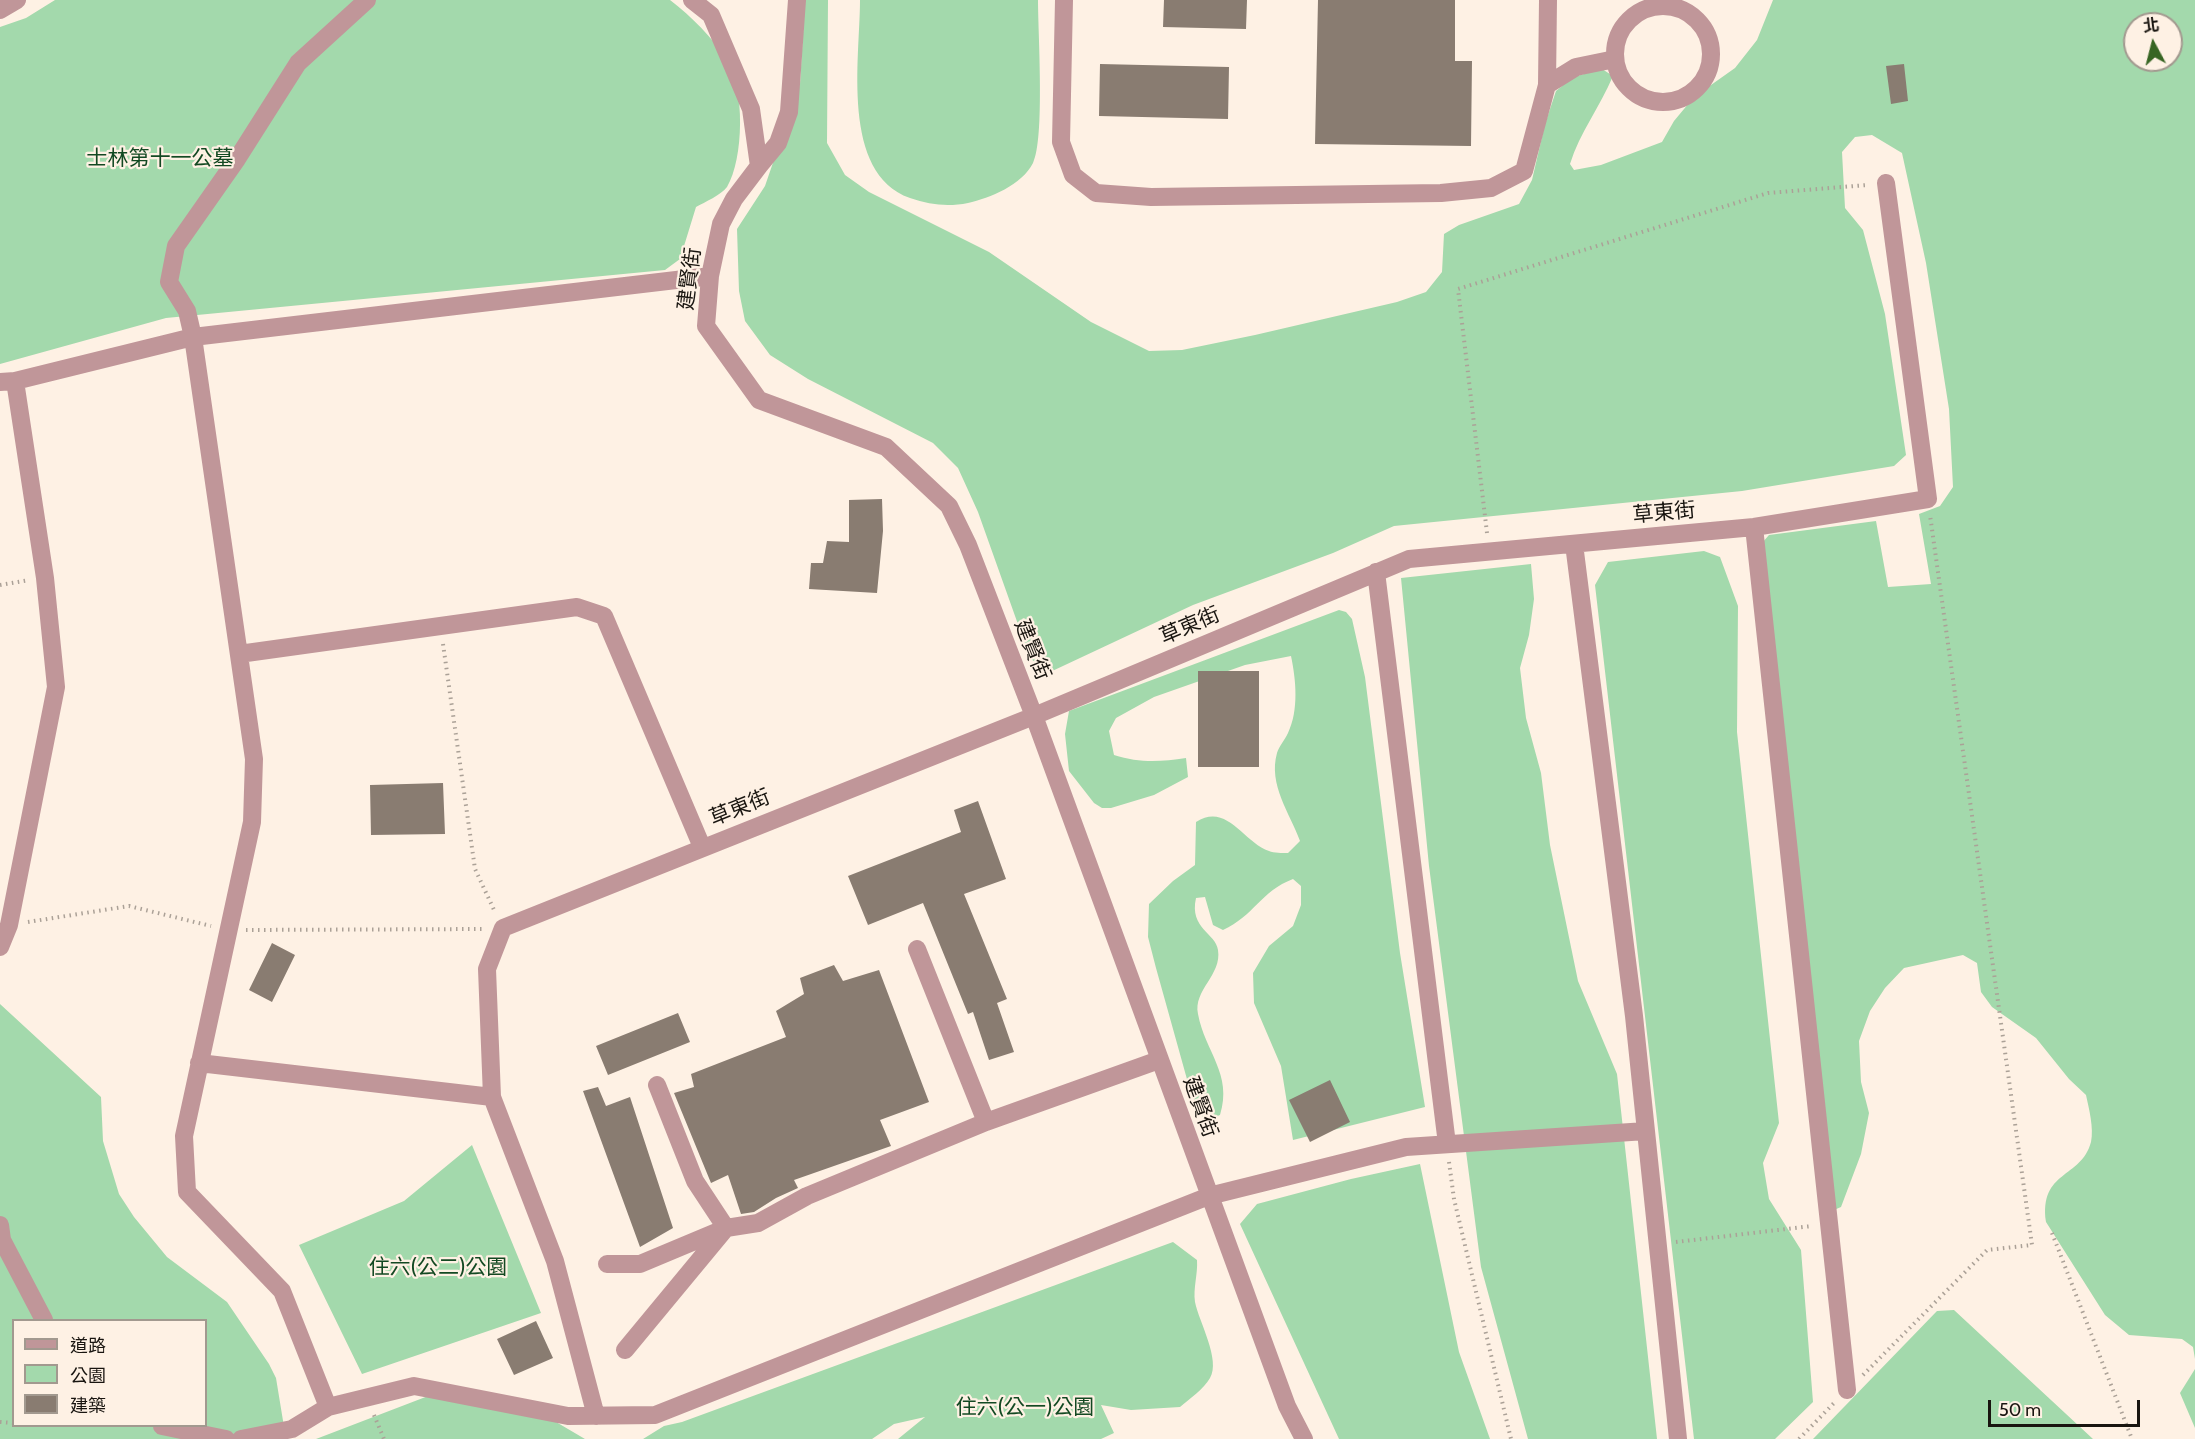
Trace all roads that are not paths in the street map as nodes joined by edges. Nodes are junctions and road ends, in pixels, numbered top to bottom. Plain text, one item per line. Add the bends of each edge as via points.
1 (17, 0) edge
2 (367, 0) edge
3 (692, 0) edge
4 (796, 0) edge
5 (1064, 0) edge
6 (1548, 0) edge
7 (0, 10) edge
8 (1615, 59) junction
9 (1547, 85) junction
10 (759, 166) junction
11 (1886, 183) road end
12 (710, 276) junction
13 (193, 337) junction
14 (8, 382) edge
15 (1754, 527) junction
16 (1574, 544) junction
17 (1376, 572) junction
18 (239, 654) junction
19 (1034, 716) junction
20 (702, 847) junction
21 (0, 947) edge
22 (917, 949) dead end
23 (1159, 1060) junction
24 (199, 1064) junction
25 (657, 1085) dead end
26 (492, 1097) junction
27 (986, 1122) junction
28 (1646, 1131) junction
29 (1447, 1144) junction
30 (1209, 1196) junction
31 (0, 1225) edge
32 (726, 1228) junction
33 (607, 1264) dead end
34 (43, 1319) edge
35 (625, 1350) dead end
36 (1847, 1390) road end
37 (328, 1407) junction
38 (596, 1416) junction
39 (171, 1427) edge
40 (226, 1439) edge
41 (242, 1439) edge
42 (1304, 1439) edge
43 (1678, 1439) edge

1 - 7 street
2 - 13 street via 298,63 176,246 169,282 187,311
3 - 10 street via 711,15 751,109
4 - 10 street, 建賢街 via 789,112 778,143
5 - 9 street via 1061,142 1073,175 1096,193 1151,198 1441,193 1491,188 1524,171
6 - 9 street
8 - 8 street via 1620,77 1633,92 1650,100 1668,102 1687,96 1701,84 1710,68 1712,49 1706,30 1694,16 1677,7 1658,5 1640,11 1625,23 1616,40
8 - 9 street via 1576,67
10 - 12 street, 建賢街 via 721,224
11 - 15 street, 草東街 via 1928,499
12 - 13 street
12 - 19 street, 建賢街 via 706,326 759,400 886,447 949,506
13 - 14 street
13 - 18 street
14 - 21 street via 45,578 56,687 9,925
15 - 16 street, 草東街
15 - 36 street
16 - 17 street, 草東街 via 1409,559
16 - 28 street
17 - 19 street, 草東街
17 - 29 street
18 - 20 street via 577,607 604,616
18 - 24 street via 254,759 252,822
19 - 20 street, 草東街
19 - 23 street, 建賢街
20 - 26 street, 草東街 via 503,928 487,969
22 - 27 street
23 - 27 street
23 - 30 street, 建賢街
24 - 26 street
24 - 37 street via 184,1136 187,1192 282,1291
25 - 32 street via 695,1180
26 - 38 street via 555,1262
27 - 32 street via 807,1196 758,1223
28 - 29 street
28 - 43 street
29 - 30 street via 1406,1147
30 - 38 street via 655,1415
30 - 42 street, 建賢街 via 1287,1406
31 - 34 street via 2,1240
32 - 33 street via 640,1264
32 - 35 street
37 - 38 street via 414,1386 568,1416
37 - 41 street via 292,1429
39 - 40 street

